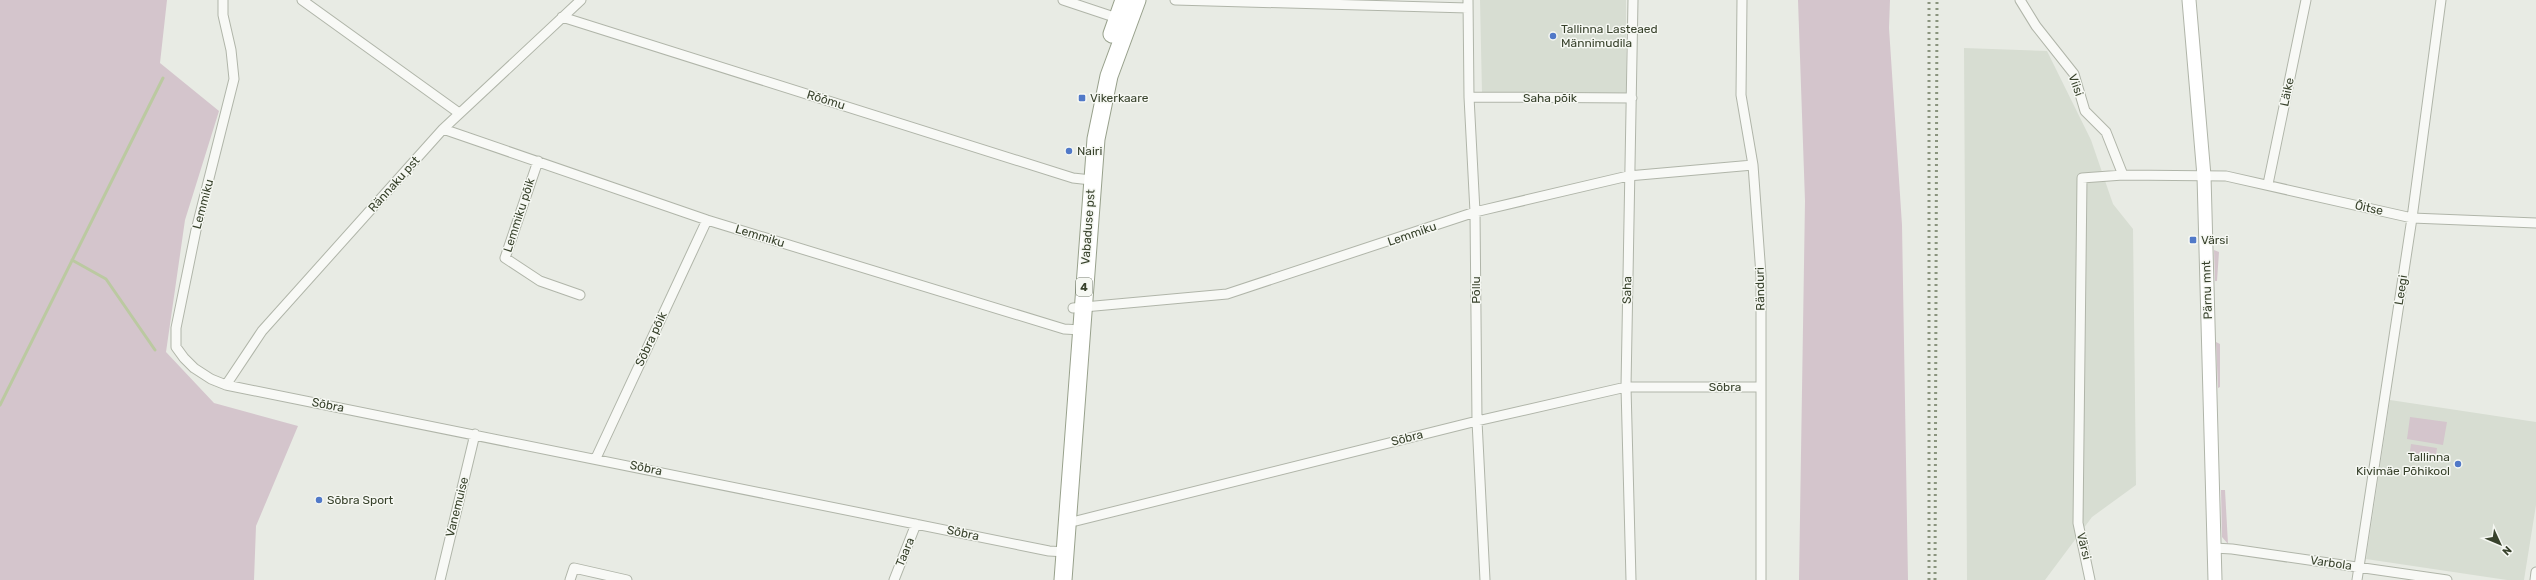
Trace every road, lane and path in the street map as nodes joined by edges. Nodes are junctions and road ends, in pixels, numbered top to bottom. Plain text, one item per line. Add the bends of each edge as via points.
1 (223, 0) edge
2 (302, 0) edge
3 (581, 0) edge
4 (1063, 0) edge
5 (1124, 0) edge
6 (1137, 0) edge
7 (1175, 0) edge
8 (1633, 0) edge
9 (1742, 0) edge
10 (2020, 0) edge
11 (2189, 0) edge
12 (2306, 0) edge
13 (2441, 0) edge
14 (1468, 4) edge
15 (562, 17) junction
16 (1123, 20) junction
17 (1469, 97) junction
18 (1632, 98) junction
19 (459, 113) junction
20 (443, 128) junction
21 (538, 161) junction
22 (1753, 165) junction
23 (2124, 175) junction
24 (1628, 176) junction
25 (2204, 176) junction
26 (1087, 179) junction
27 (2268, 184) junction
28 (1475, 212) junction
29 (2412, 218) junction
30 (707, 220) junction
31 (2536, 223) edge
32 (580, 295) dead end
33 (1078, 308) junction
34 (1076, 330) junction
35 (226, 385) junction
36 (1626, 387) junction
37 (1760, 387) junction
38 (1477, 421) junction
39 (475, 434) junction
40 (596, 458) junction
41 (1064, 521) junction
42 (916, 524) junction
43 (2214, 548) junction
44 (1061, 552) junction
45 (2359, 567) junction
46 (2536, 572) edge
47 (440, 580) edge
48 (570, 580) edge
49 (627, 580) edge
50 (894, 580) edge
51 (1053, 580) edge
52 (1063, 580) edge
53 (1485, 580) edge
54 (1631, 580) edge
55 (1761, 580) edge
56 (2090, 580) edge
57 (2215, 580) edge
58 (2357, 580) edge
59 (2447, 580) edge
60 (2535, 580) edge

1 - 35 street, Lemmiku via 222,14 231,50 234,79 196,230 176,328 176,347 184,358 205,376
2 - 19 street
3 - 15 street, Rännaku pst
4 - 16 street
5 - 16 highway, Vabaduse pst / 4
6 - 16 highway, Vabaduse pst / 4
7 - 14 street
8 - 18 street, Saha
9 - 22 street, Ränduri via 1741,94
10 - 23 street, Viisi via 2036,26 2074,74 2085,111 2106,132
11 - 25 main road, Pärnu mnt
12 - 27 street, Läike
13 - 29 street, Leegi
14 - 17 street, Põllu
15 - 19 street, Rännaku pst
15 - 26 street, Rõõmu
16 - 26 highway, Vabaduse pst / 4
17 - 18 street, Saha põik
17 - 28 street, Põllu
18 - 24 street, Saha
19 - 20 street, Rännaku pst
20 - 21 street, Lemmiku
20 - 35 street, Rännaku pst via 262,331
21 - 30 street, Lemmiku
21 - 32 street, Lemmiku põik via 505,258 540,281
22 - 24 street, Lemmiku
22 - 37 street, Ränduri via 1761,275
23 - 25 street, Värsi
23 - 56 street, Värsi via 2082,178 2078,522
24 - 28 street, Lemmiku
24 - 36 street, Saha
25 - 27 street, Õitse via 2226,176
25 - 43 main road, Pärnu mnt
26 - 33 highway, Vabaduse pst / 4
27 - 29 street, Õitse
28 - 33 street, Lemmiku via 1227,294
28 - 38 street, Põllu
29 - 31 street, Õitse
29 - 45 street, Leegi
30 - 34 street, Lemmiku
30 - 40 street, Sõbra põik
33 - 34 highway, Vabaduse pst / 4
34 - 41 highway, Vabaduse pst / 4
35 - 39 street, Sõbra
36 - 37 street, Sõbra
36 - 38 street, Sõbra
36 - 54 street, Saha
37 - 55 street, Ränduri
38 - 41 street, Sõbra
38 - 53 street, Põllu
39 - 40 street, Sõbra
39 - 47 street, Vanemuise
40 - 42 street, Sõbra
41 - 44 highway, Vabaduse pst / 4
42 - 44 street, Sõbra
42 - 50 street, Taara
43 - 45 street, Varbola
43 - 57 main road, Pärnu mnt
44 - 51 highway, Vabaduse pst / 4
44 - 52 highway, Vabaduse pst / 4
45 - 58 street, Leegi
45 - 59 street, Varbola
46 - 60 street
48 - 49 street via 574,568

